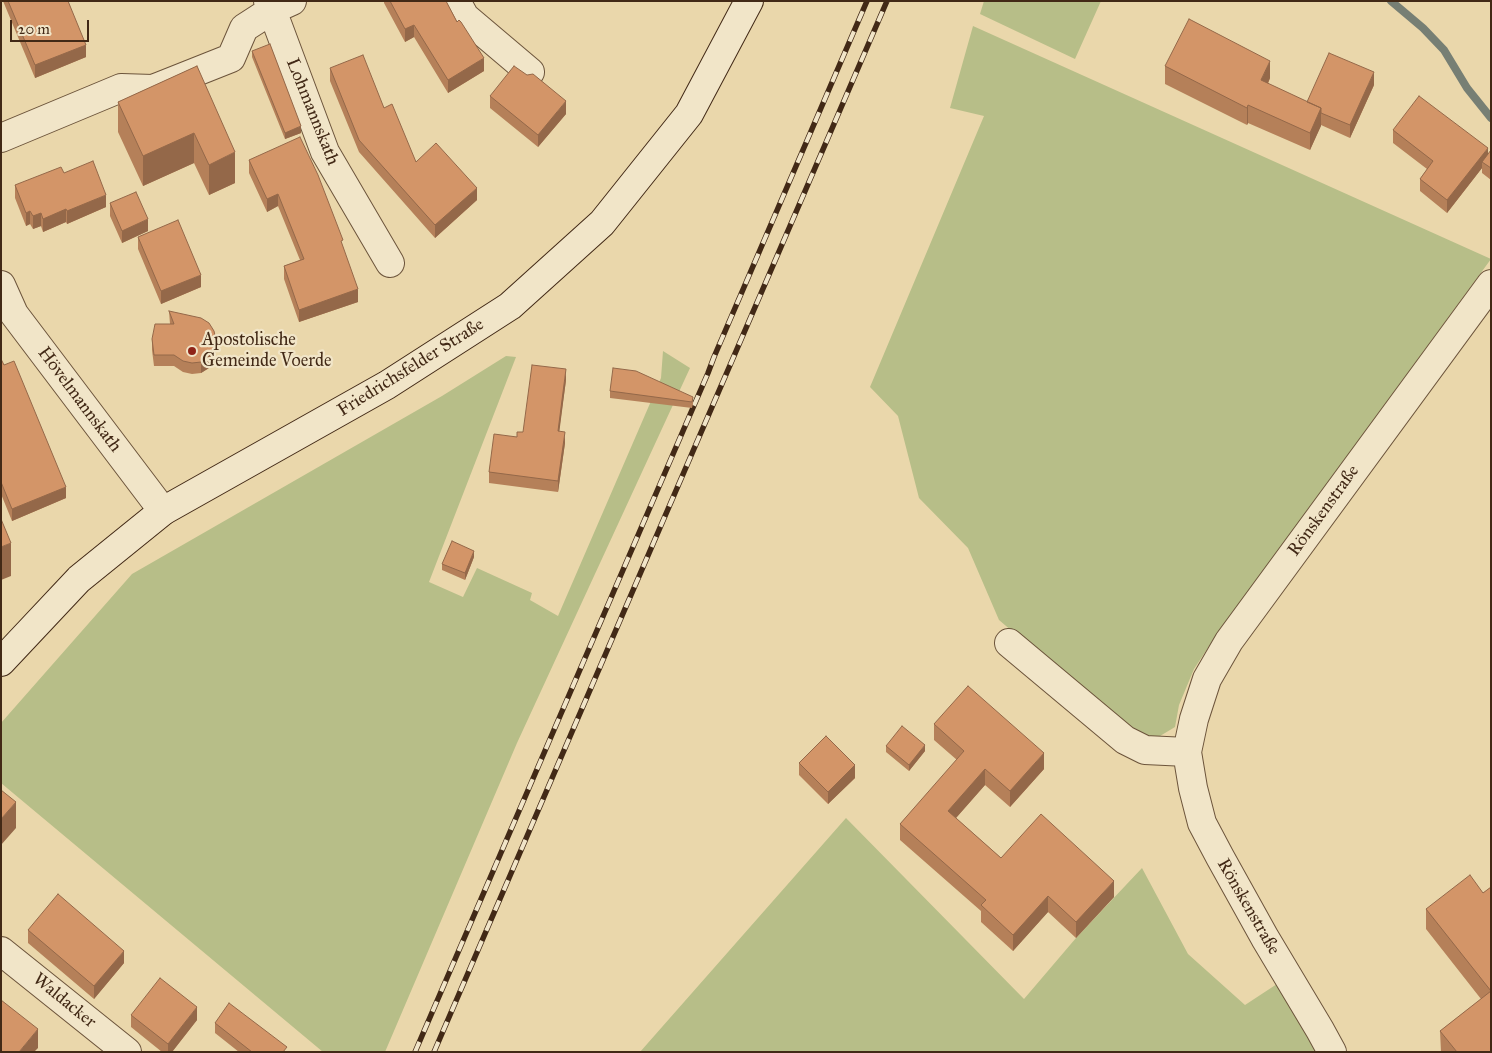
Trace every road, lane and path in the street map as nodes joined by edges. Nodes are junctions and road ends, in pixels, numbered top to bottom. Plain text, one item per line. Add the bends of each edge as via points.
1 (456, 1) edge
2 (749, 1) edge
3 (277, 4) edge
4 (530, 72) edge
5 (1, 138) edge
6 (390, 263) dead end
7 (1491, 284) edge
8 (1, 285) edge
9 (163, 511) junction
10 (1009, 642) dead end
11 (1, 662) edge
12 (1187, 752) junction
13 (1, 951) edge
14 (127, 1052) edge
15 (1332, 1052) edge

1 - 4 street via 465,17
2 - 9 street, Friedrichsfelder Straße via 689,114 602,223 510,306 388,385
3 - 5 street, Lohmannskath via 244,28 231,58 153,88 120,88
3 - 6 street, Lohmannskath via 325,152
7 - 12 street, Rönskenstraße via 1229,641 1207,678
8 - 9 street, Hövelmannskath via 14,314
9 - 11 street, Friedrichsfelder Straße via 79,578
10 - 12 street via 1126,740 1145,750
12 - 15 street, Rönskenstraße via 1202,823
13 - 14 street, Waldacker

